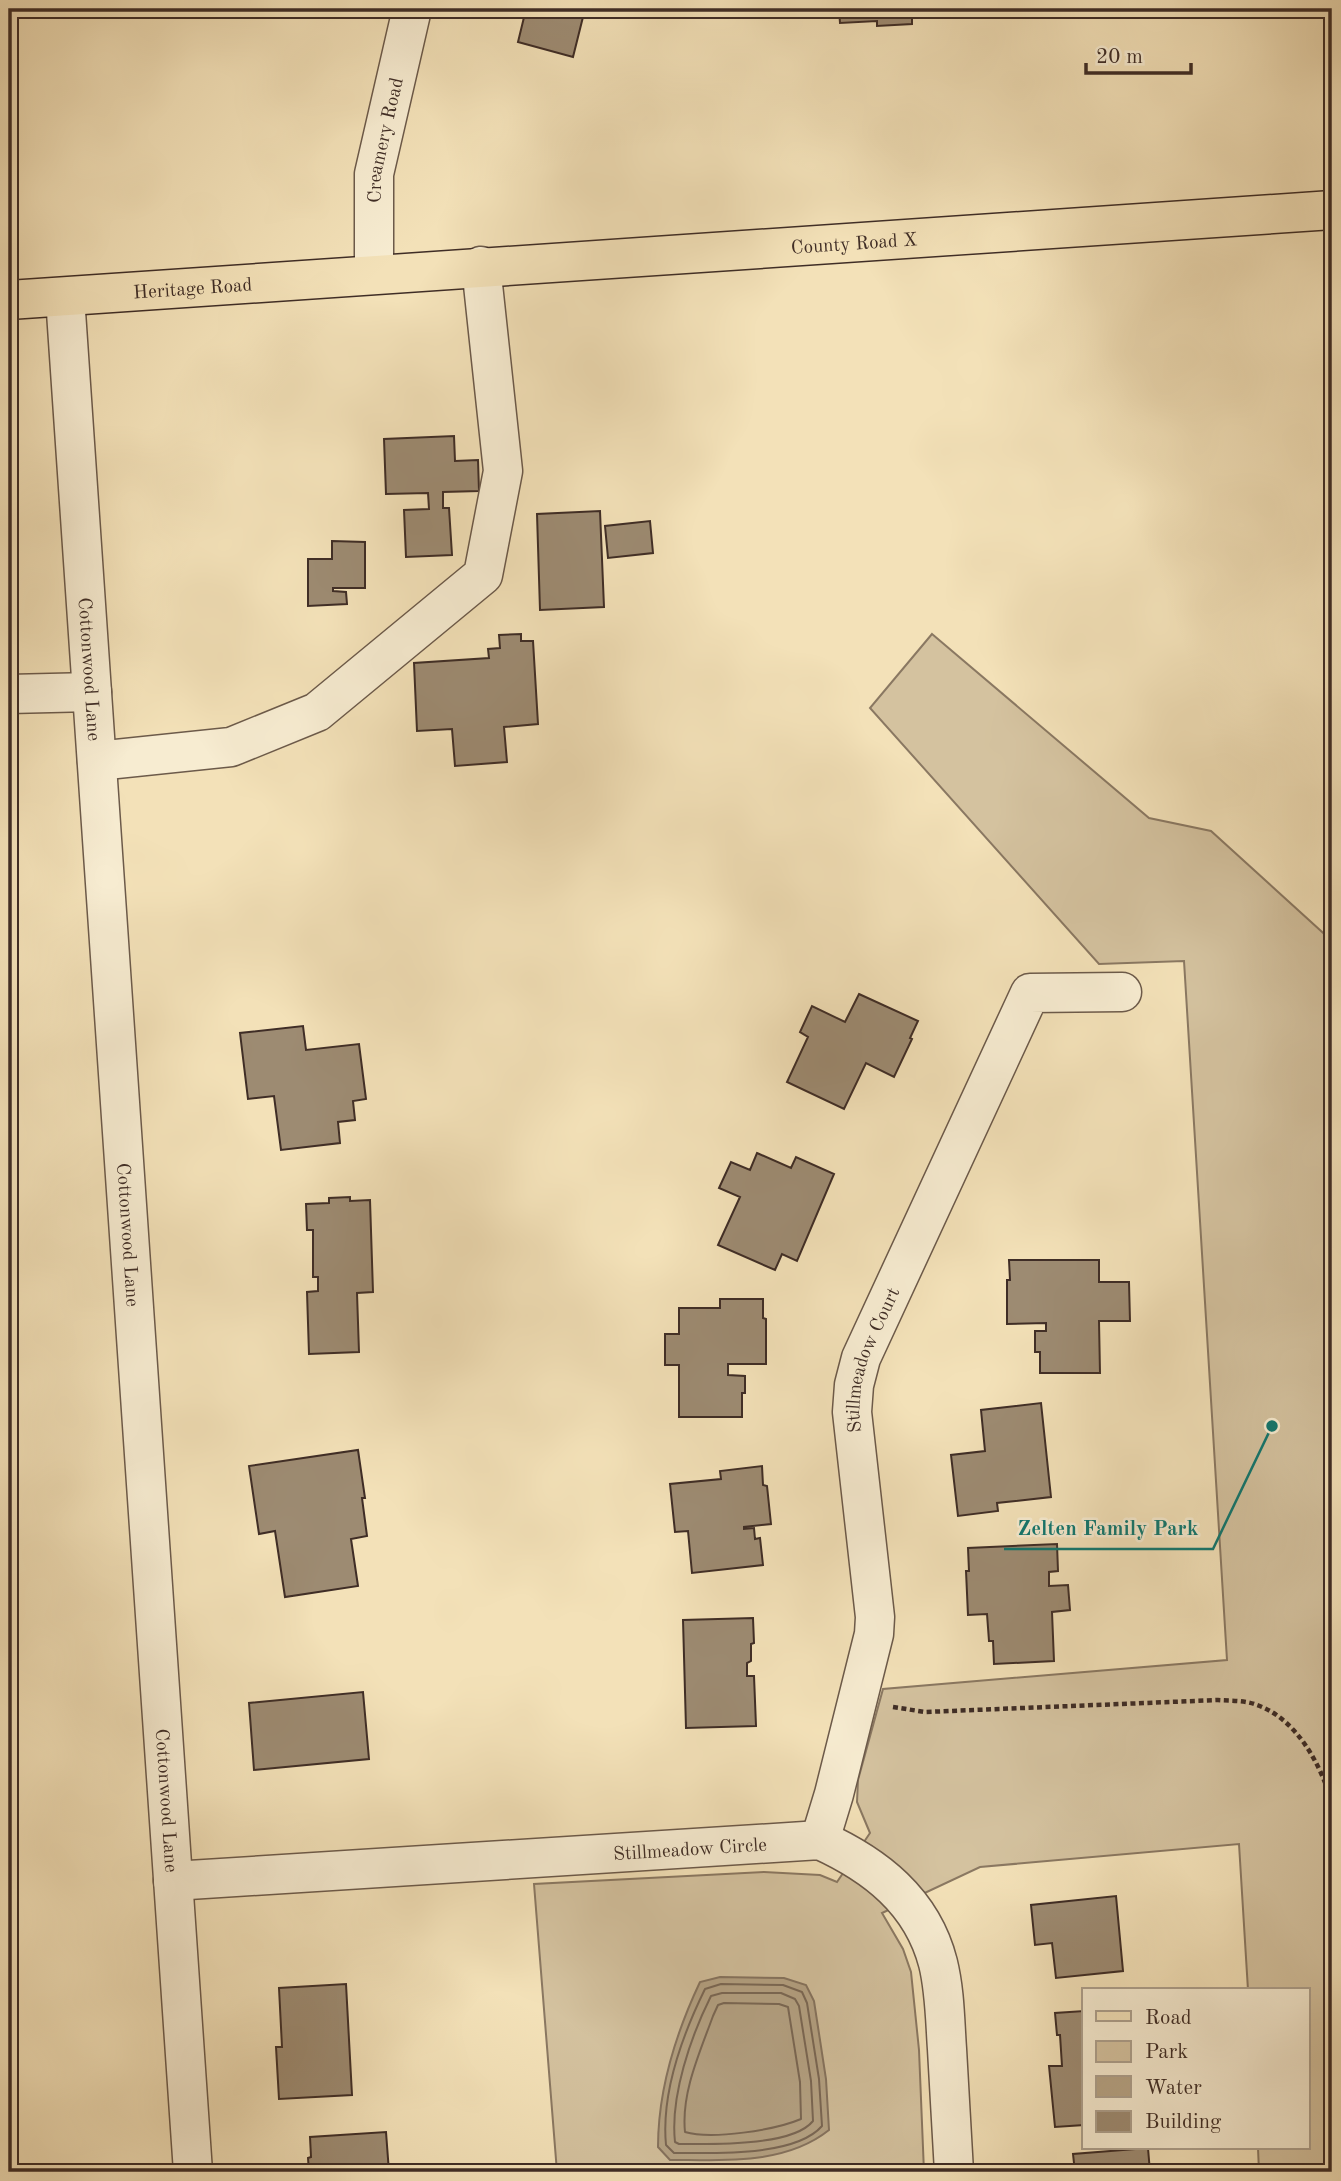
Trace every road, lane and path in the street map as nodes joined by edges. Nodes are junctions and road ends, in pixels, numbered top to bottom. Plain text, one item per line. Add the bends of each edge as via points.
1 (412, 9) edge
2 (1332, 210) edge
3 (481, 267) junction
4 (374, 274) junction
5 (65, 297) junction
6 (9, 300) edge
7 (92, 692) junction
8 (9, 694) edge
9 (97, 761) junction
10 (1122, 992) dead end
11 (858, 1700) junction
12 (1332, 1803) edge
13 (820, 1840) junction
14 (173, 1881) junction
15 (193, 2172) edge
16 (954, 2172) edge

1 - 4 street, Creamery Road via 374,174
2 - 3 main road, County Road X
3 - 4 main road, County Road X
3 - 9 street via 503,471 483,575 317,712 231,747
4 - 5 main road, Heritage Road
5 - 6 main road, Heritage Road
5 - 7 street, Cottonwood Lane
7 - 8 street
7 - 9 street, Cottonwood Lane
9 - 14 street, Cottonwood Lane
10 - 11 street, Stillmeadow Court via 1030,993 861,1358 852,1412 875,1617
11 - 12 path via 925,1712 1218,1700 1256,1704 1273,1712 1302,1741
11 - 13 street, Stillmeadow Court
13 - 14 street, Stillmeadow Circle
13 - 16 street, Stillmeadow Circle via 852,1855 888,1881 911,1906 926,1932 938,1963 944,2001
14 - 15 street, Cottonwood Lane

